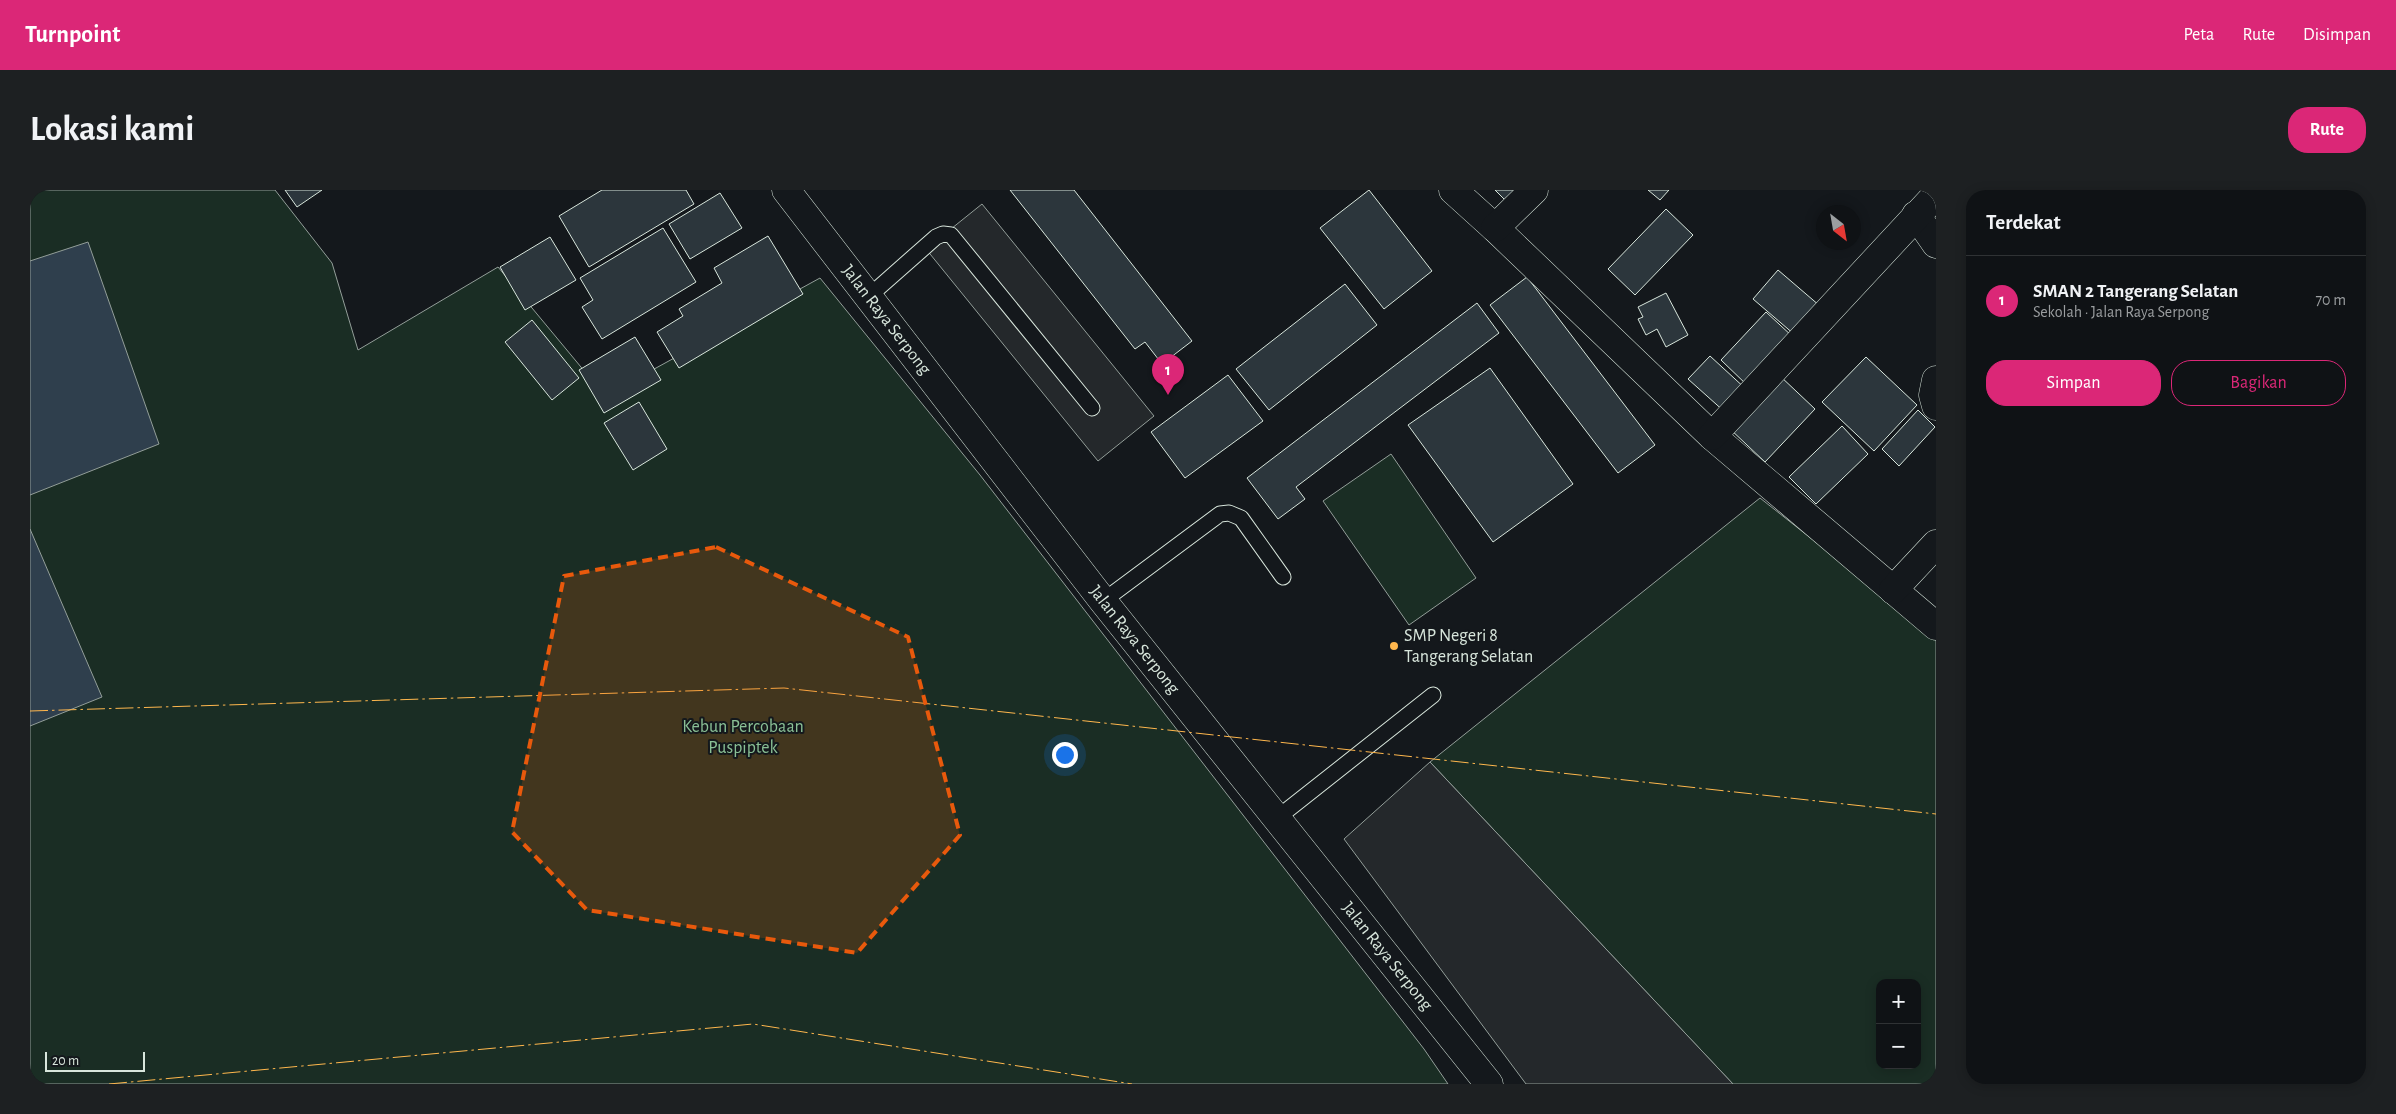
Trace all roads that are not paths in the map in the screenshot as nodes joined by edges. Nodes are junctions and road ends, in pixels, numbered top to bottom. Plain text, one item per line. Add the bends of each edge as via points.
1 (786, 190) edge
2 (1453, 190) edge
3 (1534, 190) edge
4 (1936, 195) edge
5 (1916, 215) junction
6 (1495, 228) junction
7 (1936, 244) edge
8 (867, 298) junction
9 (1936, 380) edge
10 (1936, 406) edge
11 (1092, 408) dead end
12 (1712, 436) junction
13 (1936, 544) edge
14 (1283, 577) dead end
15 (1894, 590) junction
16 (1103, 601) junction
17 (1936, 626) edge
18 (1432, 695) dead end
19 (1276, 819) junction
20 (1488, 1084) edge

1 - 8 street, Jalan Raya Serpong
2 - 6 street
3 - 6 street
4 - 5 street
5 - 7 street
5 - 12 street
6 - 12 street
8 - 11 lane via 936,238 943,234 951,235
8 - 16 street, Jalan Raya Serpong
9 - 10 street via 1932,395
12 - 15 street
13 - 15 street
14 - 16 lane via 1241,518 1229,513 1220,514
15 - 17 street
16 - 19 street, Jalan Raya Serpong
18 - 19 lane
19 - 20 street, Jalan Raya Serpong

